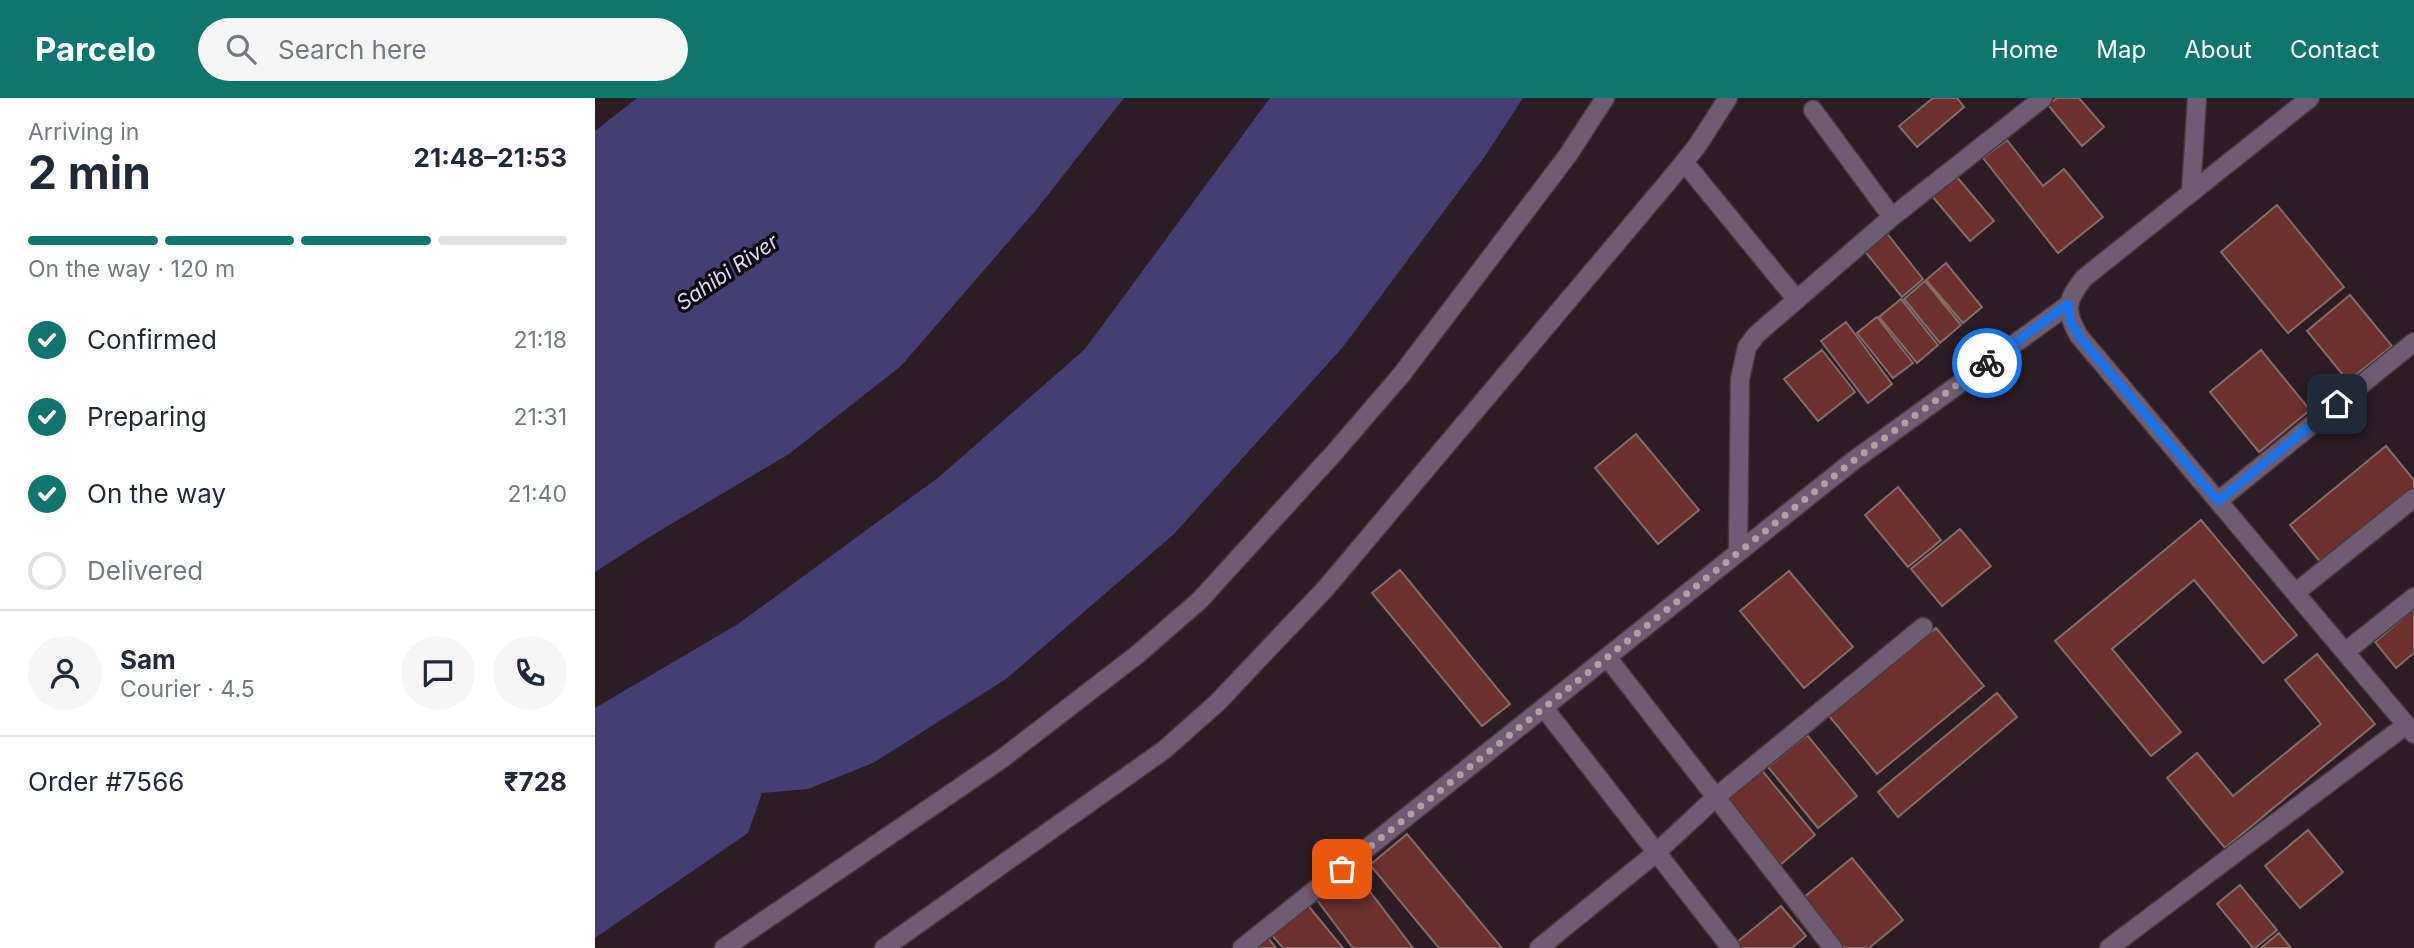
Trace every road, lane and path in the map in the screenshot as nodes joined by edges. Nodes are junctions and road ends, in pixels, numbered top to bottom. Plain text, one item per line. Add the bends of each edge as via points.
1 (1605, 98) edge
2 (1728, 98) edge
3 (2042, 98) edge
4 (2197, 98) edge
5 (2310, 98) edge
6 (1814, 110) dead end
7 (1684, 162) junction
8 (2191, 191) junction
9 (1892, 217) junction
10 (1797, 300) junction
11 (2068, 304) junction
12 (2414, 342) edge
13 (2414, 498) edge
14 (2218, 501) junction
15 (1738, 552) junction
16 (2295, 593) junction
17 (2414, 597) edge
18 (1923, 627) dead end
19 (2345, 652) junction
20 (1607, 657) junction
21 (1544, 708) junction
22 (2410, 730) edge
23 (1716, 797) junction
24 (1657, 852) junction
25 (724, 948) edge
26 (884, 948) edge
27 (1242, 948) edge
28 (1539, 948) edge
29 (1731, 948) edge
30 (1833, 948) edge
31 (2109, 948) edge

1 - 25 street via 1568,155 1402,374 1200,600 1003,758
2 - 7 street
3 - 9 street
4 - 8 street
5 - 8 street
6 - 9 street
7 - 10 street
7 - 26 street via 1326,588 1217,703 1164,750
8 - 11 street via 2084,278
9 - 10 street
10 - 15 street via 1756,335 1743,360
11 - 14 street via 2070,321 2079,336
11 - 15 street via 1853,461
12 - 14 street
13 - 16 street
14 - 16 street
15 - 20 street
16 - 19 street
17 - 19 street
18 - 23 street
19 - 22 street
20 - 21 street
20 - 23 street
21 - 24 street
21 - 27 street
22 - 31 street
23 - 24 street
23 - 30 street
24 - 28 street
24 - 29 street

